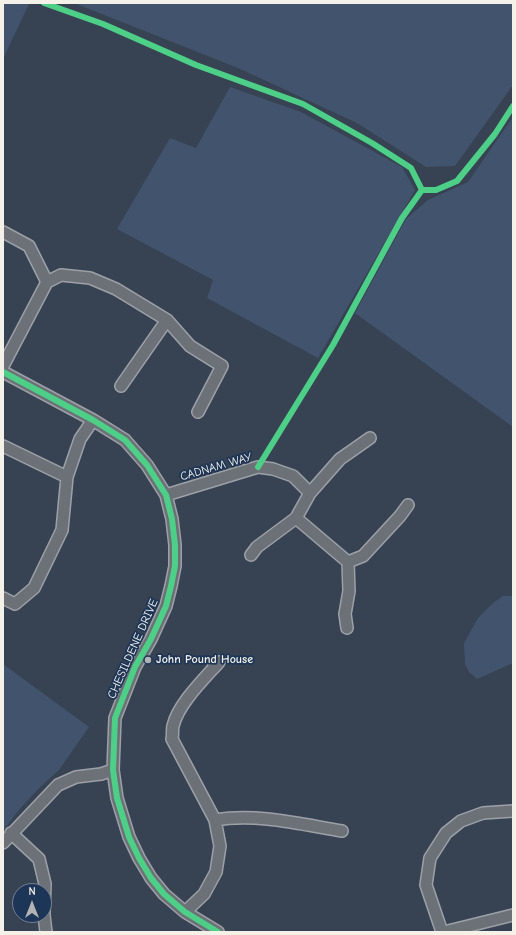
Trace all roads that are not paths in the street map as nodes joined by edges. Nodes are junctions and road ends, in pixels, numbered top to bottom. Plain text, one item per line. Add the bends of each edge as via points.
1 (3, 232) edge
2 (47, 282) junction
3 (167, 320) junction
4 (3, 366) edge
5 (3, 372) edge
6 (121, 386) dead end
7 (198, 412) dead end
8 (93, 420) junction
9 (370, 438) dead end
10 (3, 446) edge
11 (67, 477) junction
12 (310, 493) junction
13 (166, 496) junction
14 (408, 505) dead end
15 (296, 518) junction
16 (251, 555) dead end
17 (348, 562) junction
18 (3, 598) edge
19 (347, 628) dead end
20 (219, 662) dead end
21 (113, 770) junction
22 (512, 808) edge
23 (215, 820) junction
24 (342, 831) dead end
25 (11, 833) junction
26 (3, 843) edge
27 (45, 883) edge
28 (185, 912) junction
29 (513, 915) edge
30 (218, 932) edge
31 (443, 932) edge

1 - 2 street via 29,246
2 - 3 street via 61,275 90,278 116,289
2 - 4 street
3 - 6 street
3 - 7 street via 190,346 222,366
5 - 8 street, CHESILDENE DRIVE
8 - 11 street via 80,438
8 - 13 street, CHESILDENE DRIVE via 125,440 147,465
9 - 12 street via 340,459
10 - 11 street
11 - 18 street via 62,530 34,588 15,604
12 - 13 street, CADNAM WAY via 293,476 258,467
12 - 15 street
13 - 21 street, CHESILDENE DRIVE via 175,545 172,579 166,606 135,667 115,718
14 - 17 street via 364,556
15 - 16 street via 257,547
15 - 17 street
17 - 19 street via 349,591 344,614
20 - 23 street via 194,690 177,715 172,739
21 - 25 street via 76,777 58,785
21 - 28 street, CHESILDENE DRIVE via 117,798 129,837 139,858 155,884
22 - 31 street via 483,813 461,821 446,833 430,858 426,884
23 - 24 street via 262,818
23 - 28 street via 220,846 216,872 204,894
25 - 26 street
25 - 27 street via 39,859
28 - 30 street, CHESILDENE DRIVE
29 - 31 street

